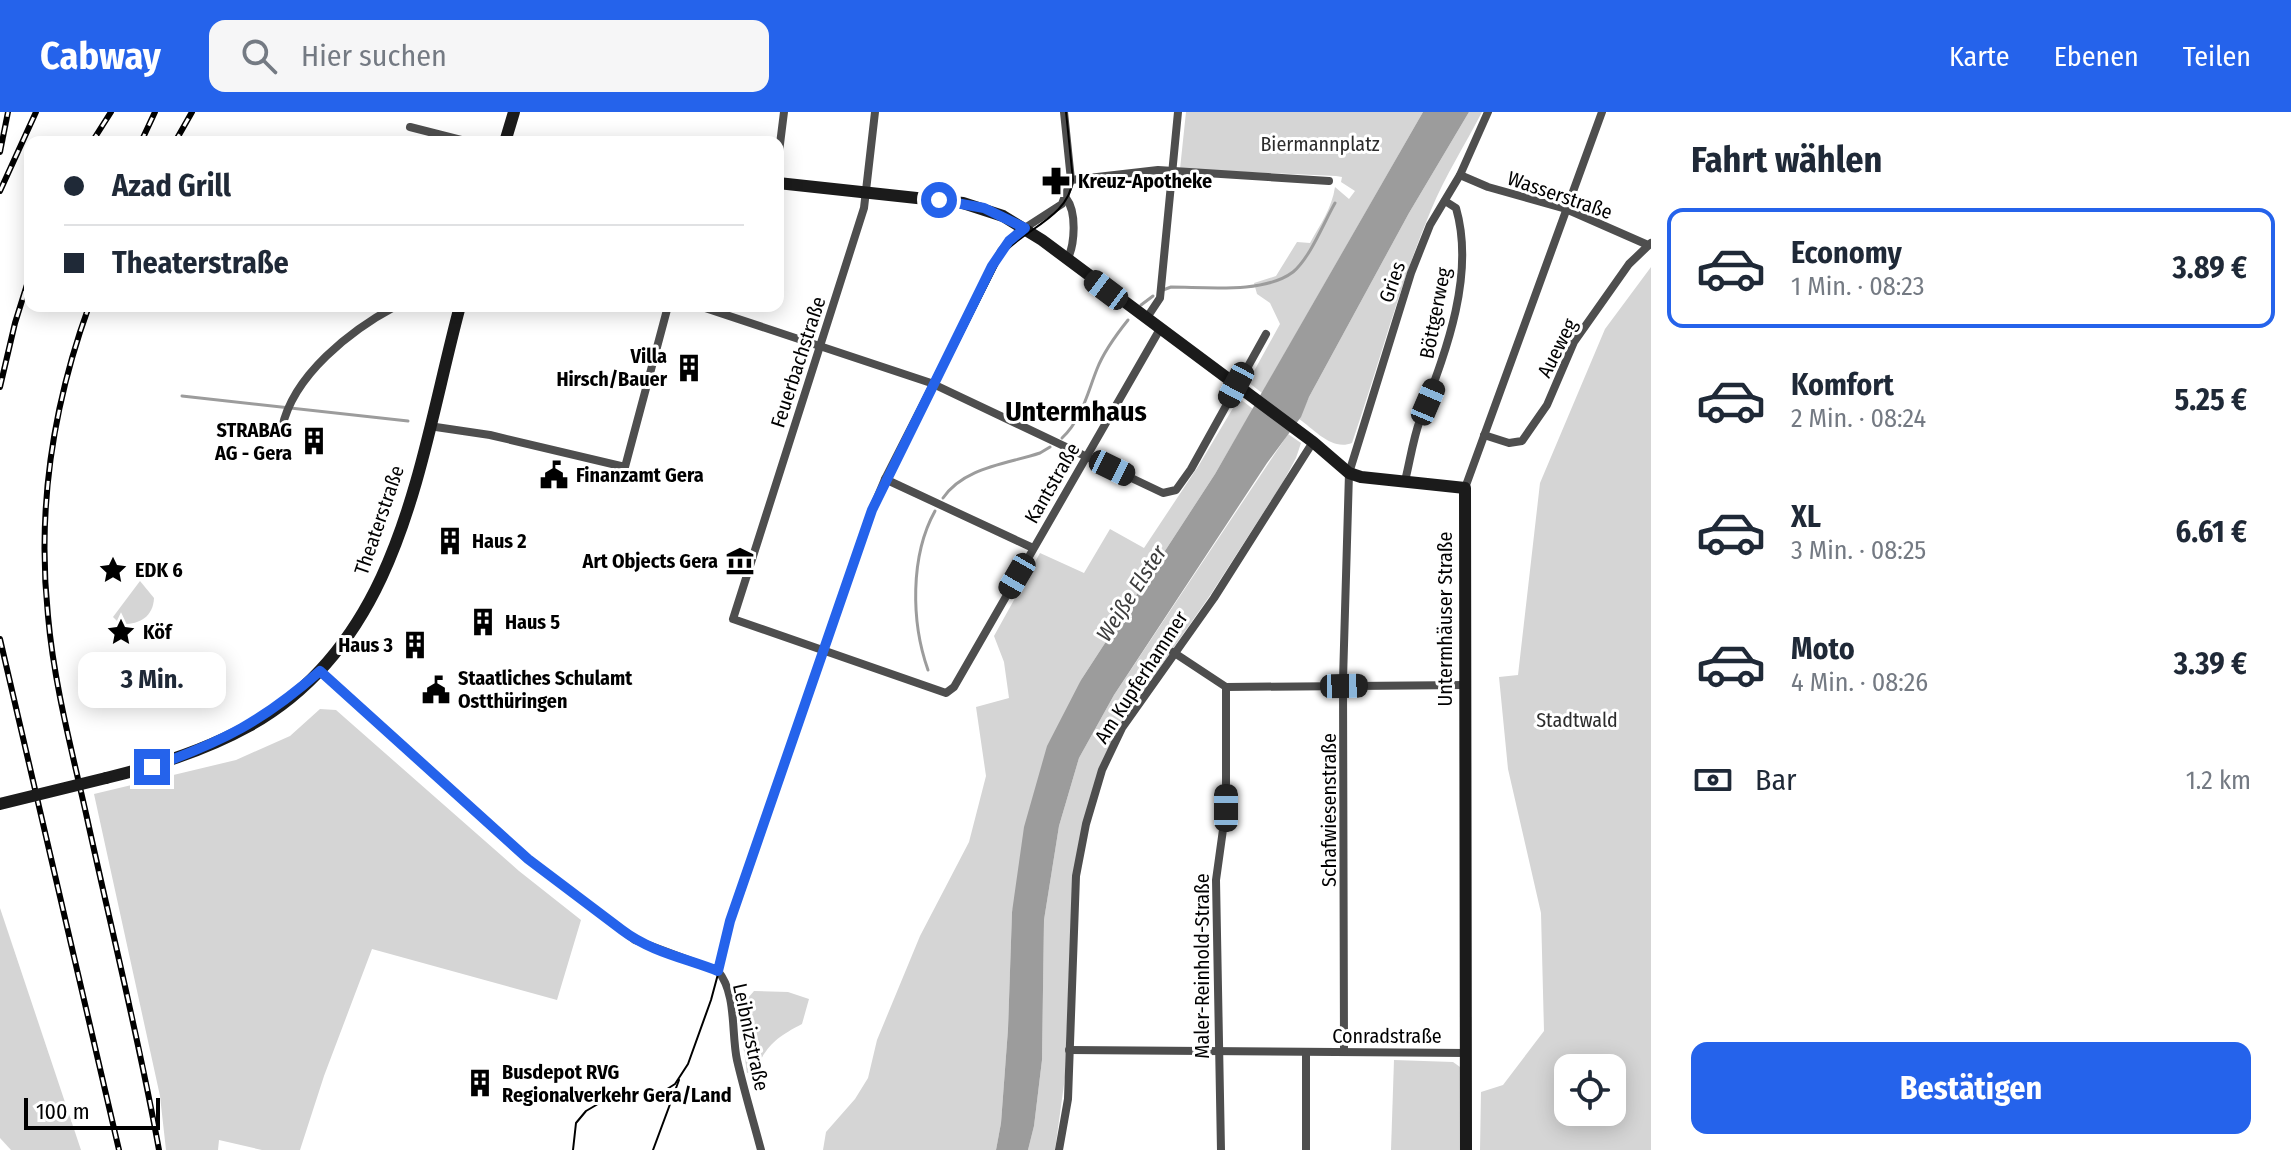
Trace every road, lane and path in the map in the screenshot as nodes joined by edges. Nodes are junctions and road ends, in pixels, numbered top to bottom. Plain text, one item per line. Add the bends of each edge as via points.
1 (514, 112) edge
2 (784, 112) edge
3 (875, 112) edge
4 (1064, 112) edge
5 (1178, 112) edge
6 (1488, 112) edge
7 (1602, 112) edge
8 (410, 127) dead end
9 (445, 136) edge
10 (507, 136) edge
11 (781, 136) edge
12 (1173, 170) junction
13 (1460, 175) junction
14 (1071, 180) junction
15 (1329, 181) dead end
16 (784, 184) edge
17 (866, 191) junction
18 (1066, 198) junction
19 (1445, 201) junction
20 (1566, 209) junction
21 (1025, 228) junction
22 (1650, 244) edge
23 (1067, 261) junction
24 (386, 312) edge
25 (458, 312) edge
26 (666, 312) edge
27 (717, 312) edge
28 (1146, 319) junction
29 (1160, 329) junction
30 (1266, 334) dead end
31 (820, 347) junction
32 (933, 384) junction
33 (1239, 388) junction
34 (429, 426) junction
35 (282, 428) dead end
36 (1484, 435) junction
37 (1309, 439) junction
38 (1087, 456) junction
39 (1349, 473) junction
40 (885, 479) junction
41 (1405, 481) junction
42 (1465, 488) junction
43 (1033, 548) junction
44 (824, 651) junction
45 (1173, 652) junction
46 (320, 671) junction
47 (1466, 685) junction
48 (1344, 686) junction
49 (1226, 687) junction
50 (0, 804) edge
51 (718, 971) junction
52 (1069, 1050) junction
53 (1218, 1051) junction
54 (1306, 1052) junction
55 (1344, 1052) junction
56 (1468, 1053) junction
57 (761, 1150) edge
58 (1059, 1150) edge
59 (1221, 1150) edge
60 (1306, 1150) edge
61 (1466, 1150) edge

1 - 10 main road
2 - 11 street
3 - 17 street, Feuerbachstraße
4 - 14 street
5 - 12 street
6 - 13 street, Gries
7 - 20 street, Untermhäuser Straße
8 - 9 street
12 - 14 street
12 - 15 street
12 - 28 street via 1160,298
13 - 19 street, Gries
13 - 20 street, Wasserstraße
14 - 18 street
16 - 17 main road
17 - 21 main road via 971,205
17 - 31 street, Feuerbachstraße
18 - 21 street, Leibnizstraße
18 - 23 street via 1073,227
19 - 39 street, Gries via 1411,273
19 - 41 street, Böttgerweg via 1456,208 1462,252 1453,321
20 - 22 street, Wasserstraße
20 - 36 street, Untermhäuser Straße
21 - 23 main road
21 - 32 street, Leibnizstraße via 996,259
22 - 36 street, Aueweg via 1629,264 1574,342 1547,405 1522,441 1509,443
23 - 28 main road
24 - 35 street via 342,340 291,400
25 - 34 main road, Theaterstraße
26 - 34 street via 625,467
27 - 31 street
28 - 29 main road
29 - 33 main road
29 - 38 street, Kantstraße
30 - 33 street
31 - 32 street
31 - 44 street, Feuerbachstraße via 733,619
32 - 38 street
32 - 40 street, Leibnizstraße
33 - 37 main road
33 - 38 street via 1176,490 1163,493
34 - 46 main road, Theaterstraße via 409,507 376,593
36 - 42 street, Untermhäuser Straße
37 - 39 main road
37 - 45 street, Am Kupferhammer via 1214,598
38 - 43 street, Kantstraße
39 - 41 main road
39 - 48 street, Schafwiesenstraße
40 - 43 street
40 - 44 street, Leibnizstraße
41 - 42 main road
42 - 47 main road, Untermhäuser Straße
43 - 44 street, Kantstraße via 946,693
44 - 51 street, Leibnizstraße via 730,921
45 - 49 street
45 - 52 street, Am Kupferhammer via 1122,728 1086,824 1076,876
46 - 50 main road, Theaterstraße, bridge via 280,706 224,739 152,767
46 - 51 street via 528,859 635,940
47 - 48 street
47 - 56 main road, Untermhäuser Straße
48 - 49 street
48 - 55 street, Schafwiesenstraße
49 - 53 street, Maler-Reinhold-Straße via 1226,808 1216,880
51 - 57 street, Leibnizstraße via 730,997 737,1058
52 - 53 street, Conradstraße
52 - 58 street, Am Kupferhammer
53 - 54 street, Conradstraße
53 - 59 street, Maler-Reinhold-Straße
54 - 55 street, Conradstraße
54 - 60 street, Conradstraße
55 - 56 street, Conradstraße
56 - 61 main road, Untermhäuser Straße

